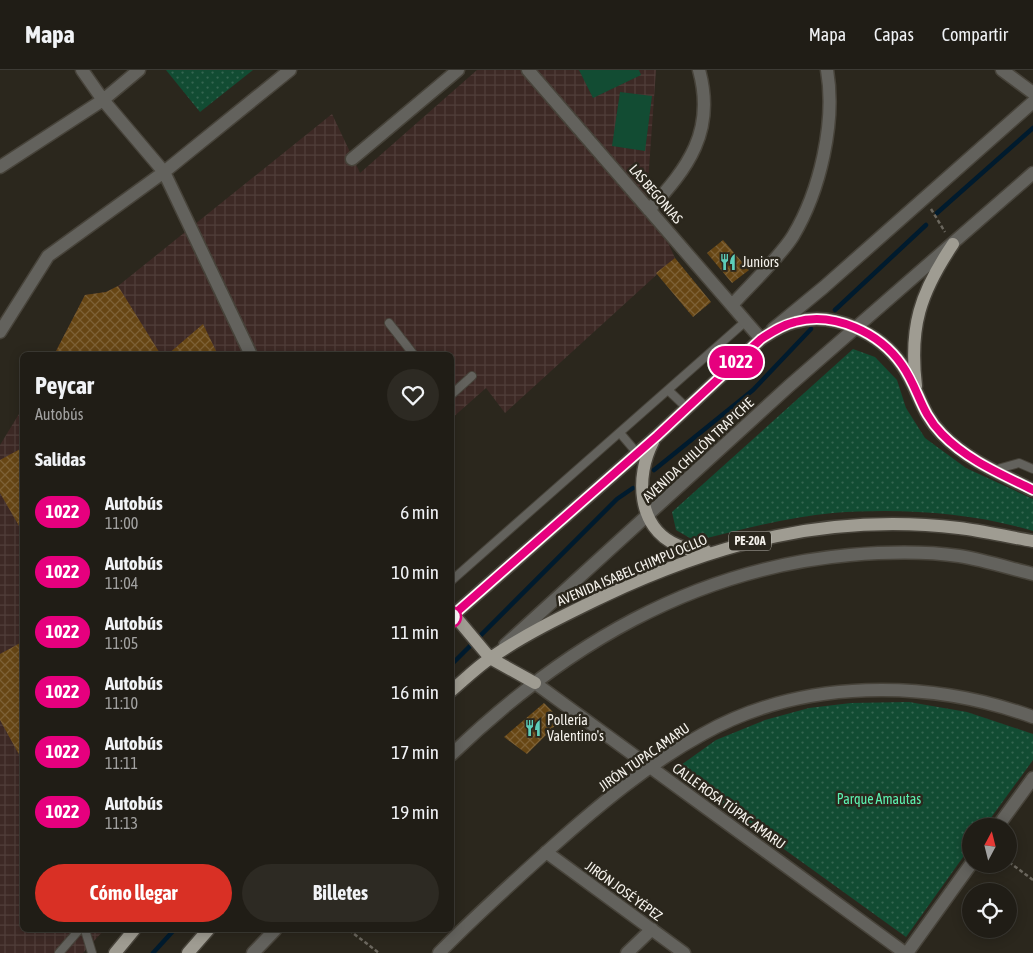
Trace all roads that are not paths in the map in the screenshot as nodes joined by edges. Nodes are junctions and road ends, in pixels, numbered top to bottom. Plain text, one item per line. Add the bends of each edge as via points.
1 (82, 70) edge
2 (139, 70) edge
3 (290, 70) edge
4 (458, 70) edge
5 (528, 70) edge
6 (699, 70) edge
7 (827, 70) edge
8 (1002, 70) edge
9 (1033, 93) edge
10 (103, 100) junction
11 (1033, 102) edge
12 (352, 159) dead end
13 (0, 167) edge
14 (164, 172) junction
15 (1033, 173) edge
16 (649, 210) junction
17 (953, 244) junction
18 (732, 305) junction
19 (746, 321) junction
20 (390, 323) dead end
21 (854, 328) junction
22 (0, 332) edge
23 (761, 339) junction
24 (250, 352) edge
25 (412, 352) edge
26 (472, 376) dead end
27 (668, 390) junction
28 (454, 392) edge
29 (917, 396) junction
30 (686, 408) junction
31 (620, 433) junction
32 (657, 436) junction
33 (637, 453) junction
34 (994, 470) junction
35 (1033, 470) edge
36 (1033, 490) edge
37 (648, 517) junction
38 (1033, 542) edge
39 (720, 549) junction
40 (1033, 574) edge
41 (454, 578) edge
42 (454, 614) edge
43 (454, 618) edge
44 (490, 658) junction
45 (535, 683) junction
46 (454, 689) edge
47 (1033, 717) edge
48 (454, 752) edge
49 (650, 767) junction
50 (1033, 778) edge
51 (1004, 818) edge
52 (546, 852) junction
53 (964, 873) edge
54 (652, 929) junction
55 (77, 932) edge
56 (86, 932) edge
57 (132, 932) edge
58 (206, 932) edge
59 (273, 932) edge
60 (59, 953) edge
61 (92, 953) edge
62 (115, 953) edge
63 (188, 953) edge
64 (253, 953) edge
65 (439, 953) edge
66 (627, 953) edge
67 (684, 953) edge
68 (906, 953) edge

1 - 10 street
2 - 10 street
3 - 14 street
4 - 12 street
5 - 16 street, LAS BEGONIAS
6 - 16 street via 703,113 698,140 685,168
7 - 18 street via 831,91 815,193 792,237
8 - 9 street
10 - 13 street
10 - 14 street
11 - 23 street
14 - 22 street via 48,256
14 - 24 street
15 - 17 street, AVENIDA CHILLÓN TRAPICHE
16 - 18 street, LAS BEGONIAS
17 - 21 street, AVENIDA CHILLÓN TRAPICHE
17 - 29 main road via 931,280 915,322 913,360
18 - 19 street, LAS BEGONIAS
19 - 23 street, LAS BEGONIAS
19 - 27 lane
20 - 25 lane
21 - 23 main road via 836,321 796,321
21 - 29 main road via 894,354 904,366
21 - 37 street, AVENIDA CHILLÓN TRAPICHE / PE-20A
23 - 30 main road
26 - 28 lane
27 - 30 lane
27 - 31 lane
29 - 34 main road via 923,410 943,436
30 - 32 main road
31 - 33 lane
31 - 41 lane
32 - 33 main road
32 - 37 main road via 644,467 643,501
33 - 42 main road
34 - 35 lane via 1019,462
34 - 36 main road
37 - 39 main road via 670,543 703,552
37 - 44 street, AVENIDA CHILLÓN TRAPICHE / PE-20A
38 - 39 main road, AVENIDA ISABEL CHIMPU OCLLO / PE-20A via 959,528 854,525 789,534
39 - 44 main road, AVENIDA ISABEL CHIMPU OCLLO / PE-20A via 680,563 548,623
40 - 45 street via 960,556 918,552 828,557 766,568 684,595 650,610 573,655
43 - 44 main road
44 - 45 main road
44 - 46 main road, AVENIDA CHILLÓN TRAPICHE / PE-20A
45 - 48 street
45 - 49 street, CALLE ROSA TÚPAC AMARU
47 - 49 street, JIRÓN TUPAC AMARU via 994,703 948,694 900,690 845,691 745,714 704,733
49 - 52 street, JIRÓN TUPAC AMARU
49 - 68 street, CALLE ROSA TÚPAC AMARU
50 - 51 street
52 - 54 street, JIRÓN JOSÉ YÉPEZ
52 - 65 street, JIRÓN TUPAC AMARU
53 - 68 street
54 - 66 street
54 - 67 street, JIRÓN JOSÉ YÉPEZ
55 - 60 lane
56 - 61 lane
57 - 62 main road
58 - 63 main road
59 - 64 street

